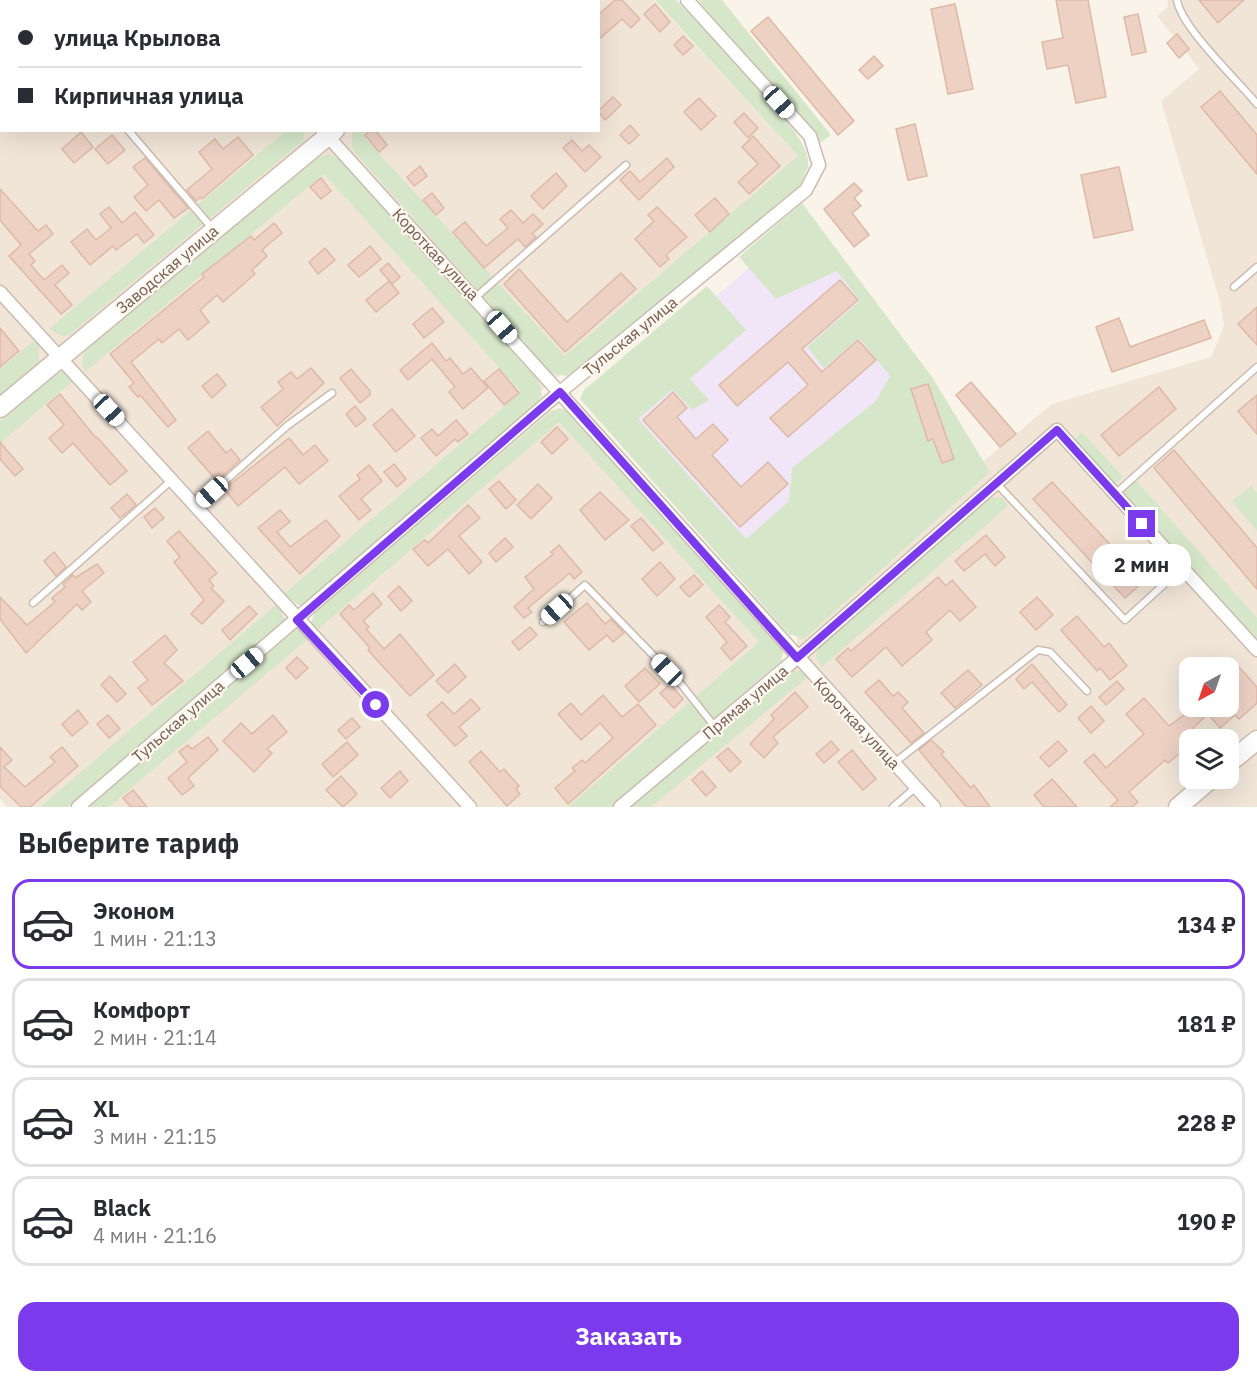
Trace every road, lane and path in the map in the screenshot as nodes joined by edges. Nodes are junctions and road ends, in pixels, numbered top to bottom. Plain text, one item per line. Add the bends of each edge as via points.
1 (687, 0) edge
2 (1177, 0) edge
3 (1257, 104) edge
4 (130, 132) edge
5 (328, 132) edge
6 (626, 165) dead end
7 (214, 230) junction
8 (1257, 267) edge
9 (1234, 287) dead end
10 (0, 292) edge
11 (476, 297) junction
12 (60, 357) junction
13 (1257, 367) edge
14 (560, 392) junction
15 (332, 393) dead end
16 (0, 408) edge
17 (173, 479) junction
18 (997, 484) junction
19 (1115, 494) junction
20 (197, 506) junction
21 (1182, 568) junction
22 (33, 603) dead end
23 (297, 620) junction
24 (543, 622) dead end
25 (1257, 650) edge
26 (797, 658) junction
27 (1087, 691) dead end
28 (715, 727) junction
29 (1257, 740) edge
30 (1239, 755) edge
31 (894, 764) junction
32 (916, 787) junction
33 (1199, 789) edge
34 (78, 807) edge
35 (470, 807) edge
36 (621, 807) edge
37 (892, 807) edge
38 (934, 807) edge
39 (1178, 807) edge

1 - 14 street, Тульская улица via 810,136 819,165 807,190
2 - 3 lane via 1179,12 1190,29
4 - 7 lane
5 - 7 main road, Заводская улица
5 - 11 street, Короткая улица
6 - 11 lane
7 - 12 main road, Заводская улица
8 - 9 lane
10 - 12 street
11 - 14 street, Короткая улица
12 - 16 main road, Заводская улица
12 - 17 street
13 - 19 lane
14 - 23 street, Тульская улица
14 - 26 street, Короткая улица
15 - 20 lane via 287,426
17 - 20 street
17 - 22 lane
18 - 19 street, Прямая улица via 1057,430
18 - 21 lane via 1125,620
18 - 26 street, Прямая улица
19 - 21 street
20 - 23 street
21 - 25 street
23 - 34 street, Тульская улица
23 - 35 street
24 - 28 lane via 585,585 681,684
26 - 28 street, Прямая улица
26 - 31 street, Короткая улица
27 - 31 lane via 1050,652 1038,650
28 - 36 street, Прямая улица
29 - 30 main road
31 - 32 street, Короткая улица
32 - 37 lane
32 - 38 street, Короткая улица
33 - 39 main road

